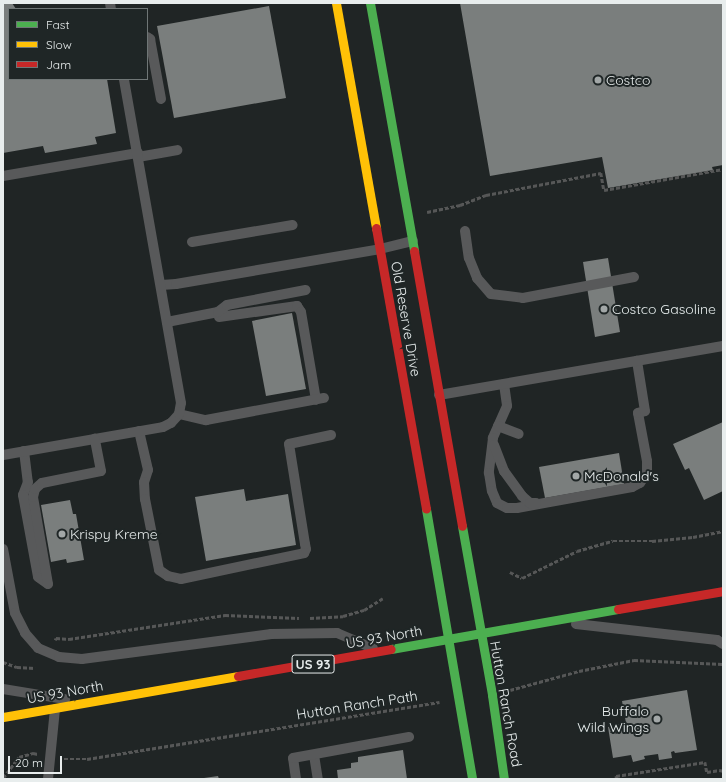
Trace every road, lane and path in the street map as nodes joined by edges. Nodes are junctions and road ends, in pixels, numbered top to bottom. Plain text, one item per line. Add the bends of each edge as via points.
1 (336, 3) edge
2 (370, 3) edge
3 (148, 38) edge
4 (124, 80) edge
5 (161, 99) dead end
6 (177, 150) dead end
7 (138, 155) junction
8 (723, 169) edge
9 (3, 176) edge
10 (426, 212) dead end
11 (294, 225) dead end
12 (465, 231) dead end
13 (413, 240) junction
14 (192, 242) dead end
15 (380, 249) junction
16 (634, 278) dead end
17 (161, 285) junction
18 (306, 290) dead end
19 (218, 317) dead end
20 (167, 322) junction
21 (723, 346) edge
22 (637, 361) junction
23 (504, 384) junction
24 (439, 395) junction
25 (179, 414) junction
26 (498, 426) junction
27 (139, 431) junction
28 (519, 434) dead end
29 (331, 436) dead end
30 (493, 438) junction
31 (95, 439) junction
32 (24, 451) junction
33 (3, 455) edge
34 (544, 503) junction
35 (723, 531) edge
36 (3, 549) edge
37 (510, 572) dead end
38 (723, 591) edge
39 (383, 598) dead end
40 (302, 618) dead end
41 (309, 618) dead end
42 (548, 621) junction
43 (480, 634) junction
44 (448, 639) junction
45 (53, 642) dead end
46 (723, 644) edge
47 (382, 651) junction
48 (3, 662) edge
49 (723, 664) edge
50 (35, 668) dead end
51 (3, 689) edge
52 (492, 695) junction
53 (460, 700) junction
54 (85, 703) junction
55 (55, 709) junction
56 (3, 717) edge
57 (409, 737) dead end
58 (314, 754) junction
59 (50, 755) junction
60 (723, 771) edge
61 (3, 778) edge
62 (48, 779) edge
63 (296, 779) edge
64 (318, 779) edge
65 (472, 779) edge
66 (504, 779) edge
67 (616, 779) edge

1 - 15 main road, Old Reserve Drive
2 - 13 main road, Old Reserve Drive
3 - 5 lane
4 - 7 lane
6 - 7 lane
7 - 9 lane
7 - 17 lane
8 - 10 path via 604,190 601,173 486,194 460,206
11 - 14 lane
12 - 16 lane via 477,278 491,294 523,298
13 - 15 lane
13 - 24 main road, Old Reserve Drive
15 - 17 lane
15 - 44 main road, Old Reserve Drive
17 - 20 lane
18 - 20 lane via 227,305 218,312
19 - 25 lane via 297,306 301,312 320,399 206,420
20 - 25 lane via 181,403
21 - 22 lane
22 - 23 lane
22 - 34 lane via 645,411 638,412 647,461 646,473 640,483 632,487
23 - 24 lane
23 - 26 lane via 507,406
24 - 43 main road, Old Reserve Drive
25 - 27 lane via 163,427
26 - 28 lane
26 - 30 lane
27 - 29 lane via 148,470 144,482 145,499 159,570 168,576 181,579 304,553 306,544 288,444
27 - 31 lane
30 - 34 lane via 495,452 504,471 522,496 530,503
30 - 34 lane via 489,473 497,503 507,508
31 - 32 lane
31 - 32 lane via 101,471 42,483 34,489 33,497 48,584 38,577 23,496 28,482
32 - 33 lane
35 - 37 path via 652,541 613,541 577,551 522,578
36 - 47 lane via 15,613 25,633 38,648 59,657 82,659 271,634 337,633
38 - 42 main road, US 93 North / US 93
39 - 41 path via 364,610 343,616
40 - 45 path via 225,615 69,639 56,638
42 - 43 main road, US 93 North / US 93
42 - 46 lane via 717,640
43 - 44 main road, US 93 North / US 93
43 - 52 main road, Hutton Ranch Road
44 - 47 main road, US 93 North / US 93
44 - 53 main road
47 - 54 main road, US 93 North / US 93
48 - 50 path via 17,667
49 - 52 path via 634,660 579,671
51 - 54 lane
52 - 66 main road, Hutton Ranch Road
53 - 59 path, Hutton Ranch Path via 427,703 87,759 68,759
53 - 65 main road
54 - 55 main road, US 93 North / US 93
55 - 56 main road, US 93 North / US 93
55 - 59 lane
57 - 58 lane
58 - 63 lane via 293,758
58 - 64 lane
59 - 61 path, Hutton Ranch Path via 33,753 19,757
59 - 62 lane
60 - 67 path via 707,772 705,762 616,776

